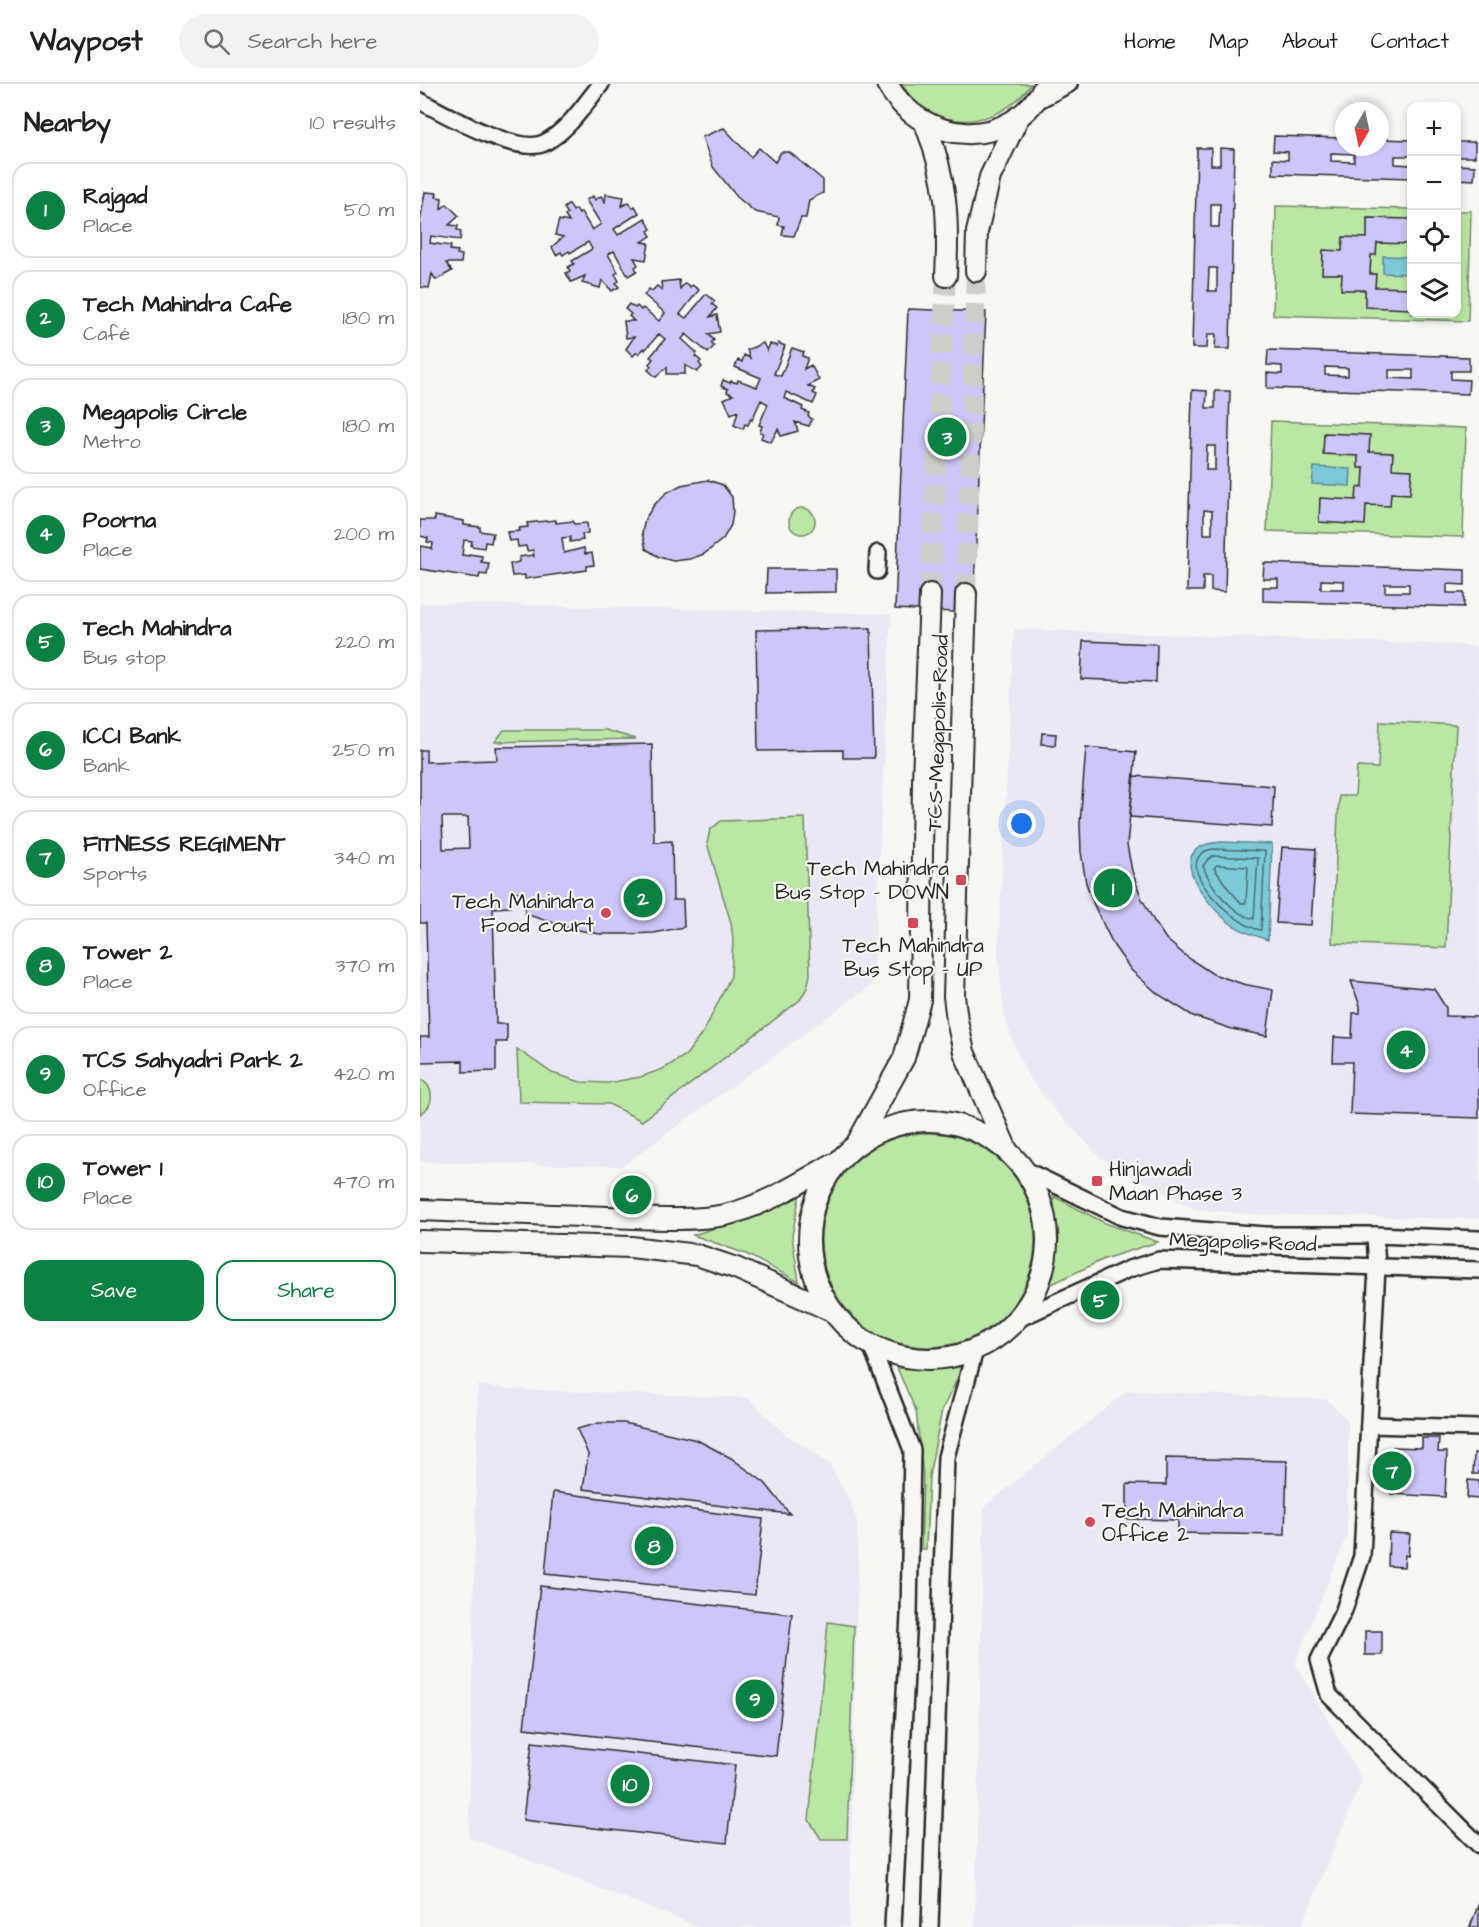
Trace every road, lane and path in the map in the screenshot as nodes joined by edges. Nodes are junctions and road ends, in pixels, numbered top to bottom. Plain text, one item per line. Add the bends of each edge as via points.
1 (601, 84) edge
2 (881, 84) edge
3 (1046, 84) edge
4 (1070, 84) edge
5 (891, 91) edge
6 (420, 101) edge
7 (1034, 103) junction
8 (1019, 116) junction
9 (925, 123) junction
10 (976, 271) tunnel mouth
11 (946, 276) tunnel mouth
12 (878, 553) dead end
13 (876, 571) dead end
14 (930, 594) tunnel mouth
15 (966, 594) tunnel mouth
16 (857, 1143) junction
17 (1007, 1150) junction
18 (837, 1161) junction
19 (1025, 1170) junction
20 (420, 1210) edge
21 (1375, 1235) junction
22 (1479, 1239) edge
23 (420, 1241) edge
24 (1377, 1267) junction
25 (1479, 1270) edge
26 (831, 1310) junction
27 (1018, 1319) junction
28 (871, 1345) junction
29 (975, 1350) junction
30 (1369, 1425) junction
31 (1479, 1428) edge
32 (1479, 1845) edge
33 (893, 1927) edge
34 (930, 1927) edge

1 - 6 street via 561,132 542,145 502,140
2 - 5 street
3 - 7 main road
4 - 7 street
5 - 9 main road
7 - 8 main road
8 - 9 main road via 1002,126 963,134
8 - 10 main road via 990,177 977,232
9 - 11 main road via 942,174 948,220
12 - 13 street
14 - 16 main road, TCS Megapolis Road via 920,1000 904,1058
15 - 17 main road, TCS Megapolis Road via 954,996 964,1052
16 - 17 main road via 906,1122 933,1121 960,1125
16 - 18 main road
17 - 19 main road
18 - 20 main road via 791,1188 724,1215 630,1217
18 - 26 main road via 812,1208 808,1234 817,1286
19 - 21 street, Megapolis Road via 1122,1217 1160,1227 1265,1235
19 - 27 main road via 1046,1219 1047,1246 1043,1272
21 - 22 street, Megapolis Road
21 - 24 street
23 - 26 main road via 631,1247 697,1255
24 - 25 street, Megapolis Road
24 - 27 street, Megapolis Road via 1159,1260 1129,1269
24 - 30 street
26 - 28 main road
27 - 29 main road
28 - 29 main road via 896,1355 922,1359
28 - 33 street via 912,1450 909,1614
29 - 34 street via 946,1457
30 - 31 street
30 - 32 street via 1362,1556 1344,1610 1319,1660 1329,1695

